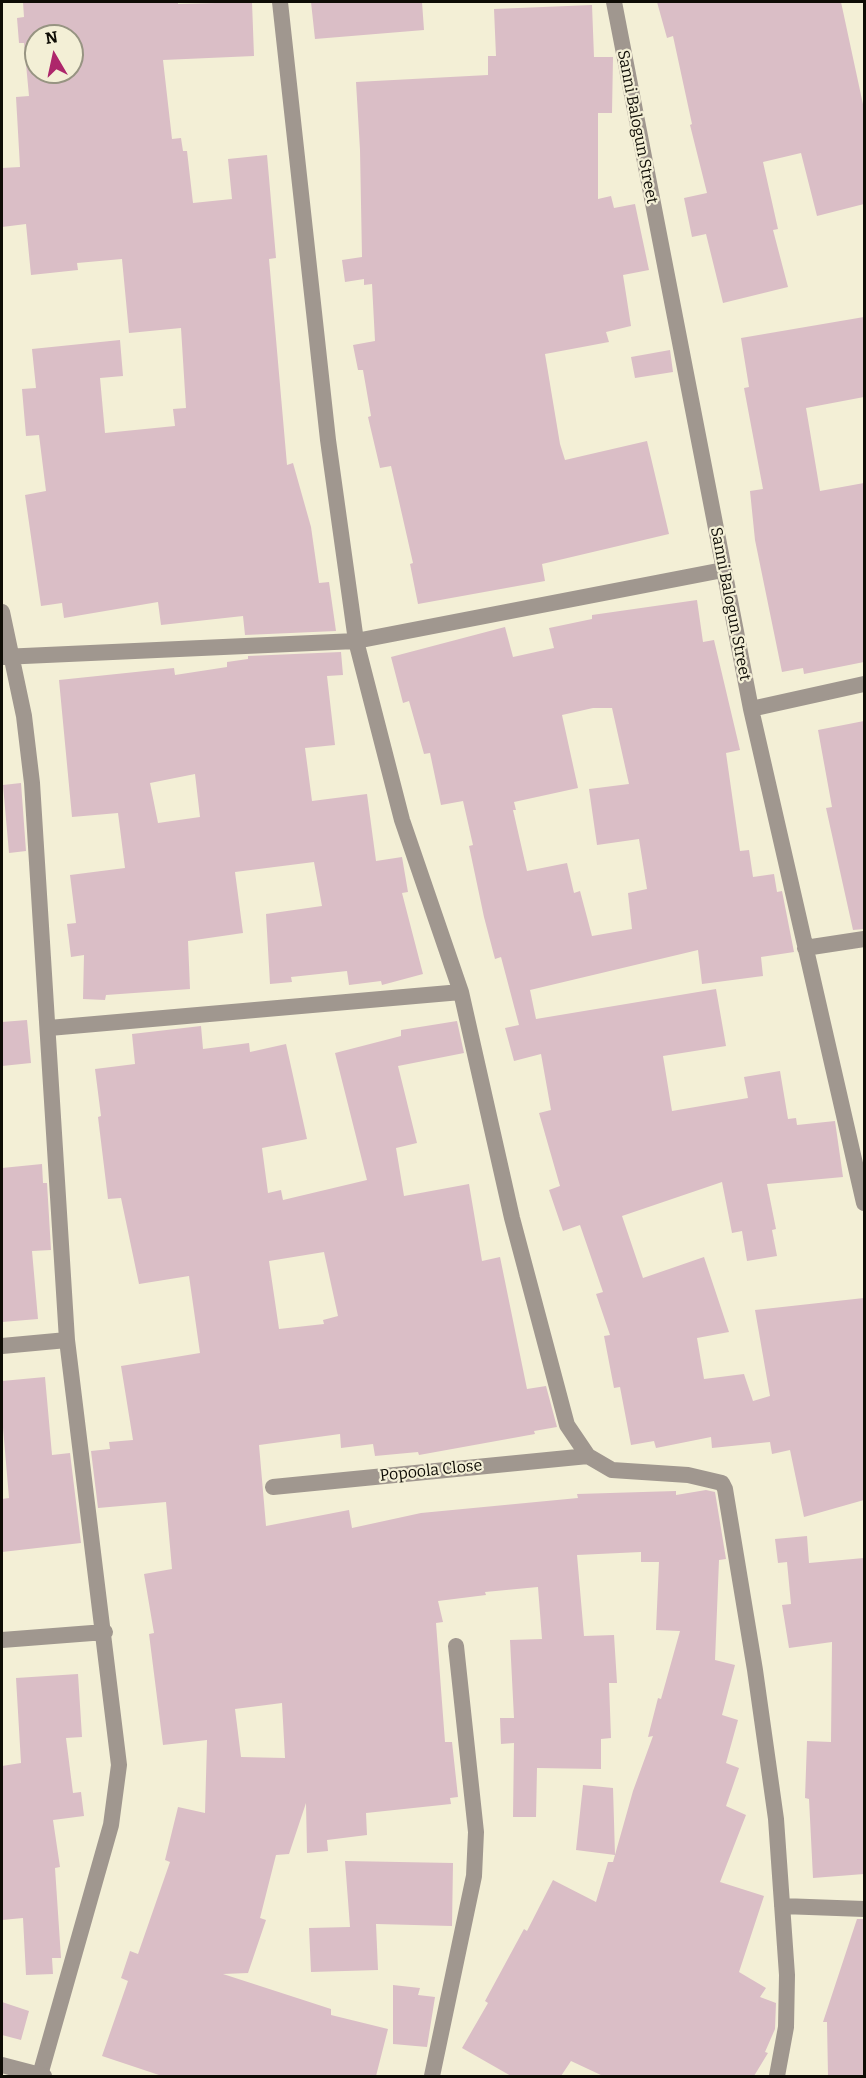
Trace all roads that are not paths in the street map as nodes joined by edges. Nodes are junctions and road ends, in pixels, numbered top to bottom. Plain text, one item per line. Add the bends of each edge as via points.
1 (280, 2) edge
2 (614, 2) edge
3 (723, 570) junction
4 (2, 612) edge
5 (356, 641) junction
6 (7, 657) edge
7 (864, 684) edge
8 (752, 709) junction
9 (864, 939) edge
10 (805, 948) junction
11 (461, 992) junction
12 (49, 1028) junction
13 (864, 1203) edge
14 (67, 1340) junction
15 (2, 1346) edge
16 (588, 1455) junction
17 (273, 1486) dead end
18 (105, 1632) junction
19 (2, 1640) edge
20 (456, 1646) dead end
21 (782, 1906) junction
22 (864, 1909) edge
23 (2, 2065) edge
24 (42, 2076) edge
25 (432, 2076) edge
26 (777, 2076) edge

1 - 5 street via 328,440
2 - 3 street, Sanni Balogun Street
3 - 5 street
3 - 8 street, Sanni Balogun Street
4 - 6 street
5 - 6 street
5 - 11 street via 402,820
6 - 12 street via 24,716 32,783
7 - 8 street
8 - 10 street, Sanni Balogun Street
9 - 10 street
10 - 13 street, Sanni Balogun Street
11 - 12 street
11 - 16 street via 512,1218 567,1425
12 - 14 street
14 - 15 street
14 - 18 street
16 - 17 street, Popoola Close
16 - 21 street via 612,1470 702,1477 722,1483 725,1489 776,1819
18 - 19 street
18 - 24 street via 119,1766 117,1795
20 - 25 street via 476,1832 474,1876
21 - 22 street
21 - 26 street via 786,2016
23 - 24 street

